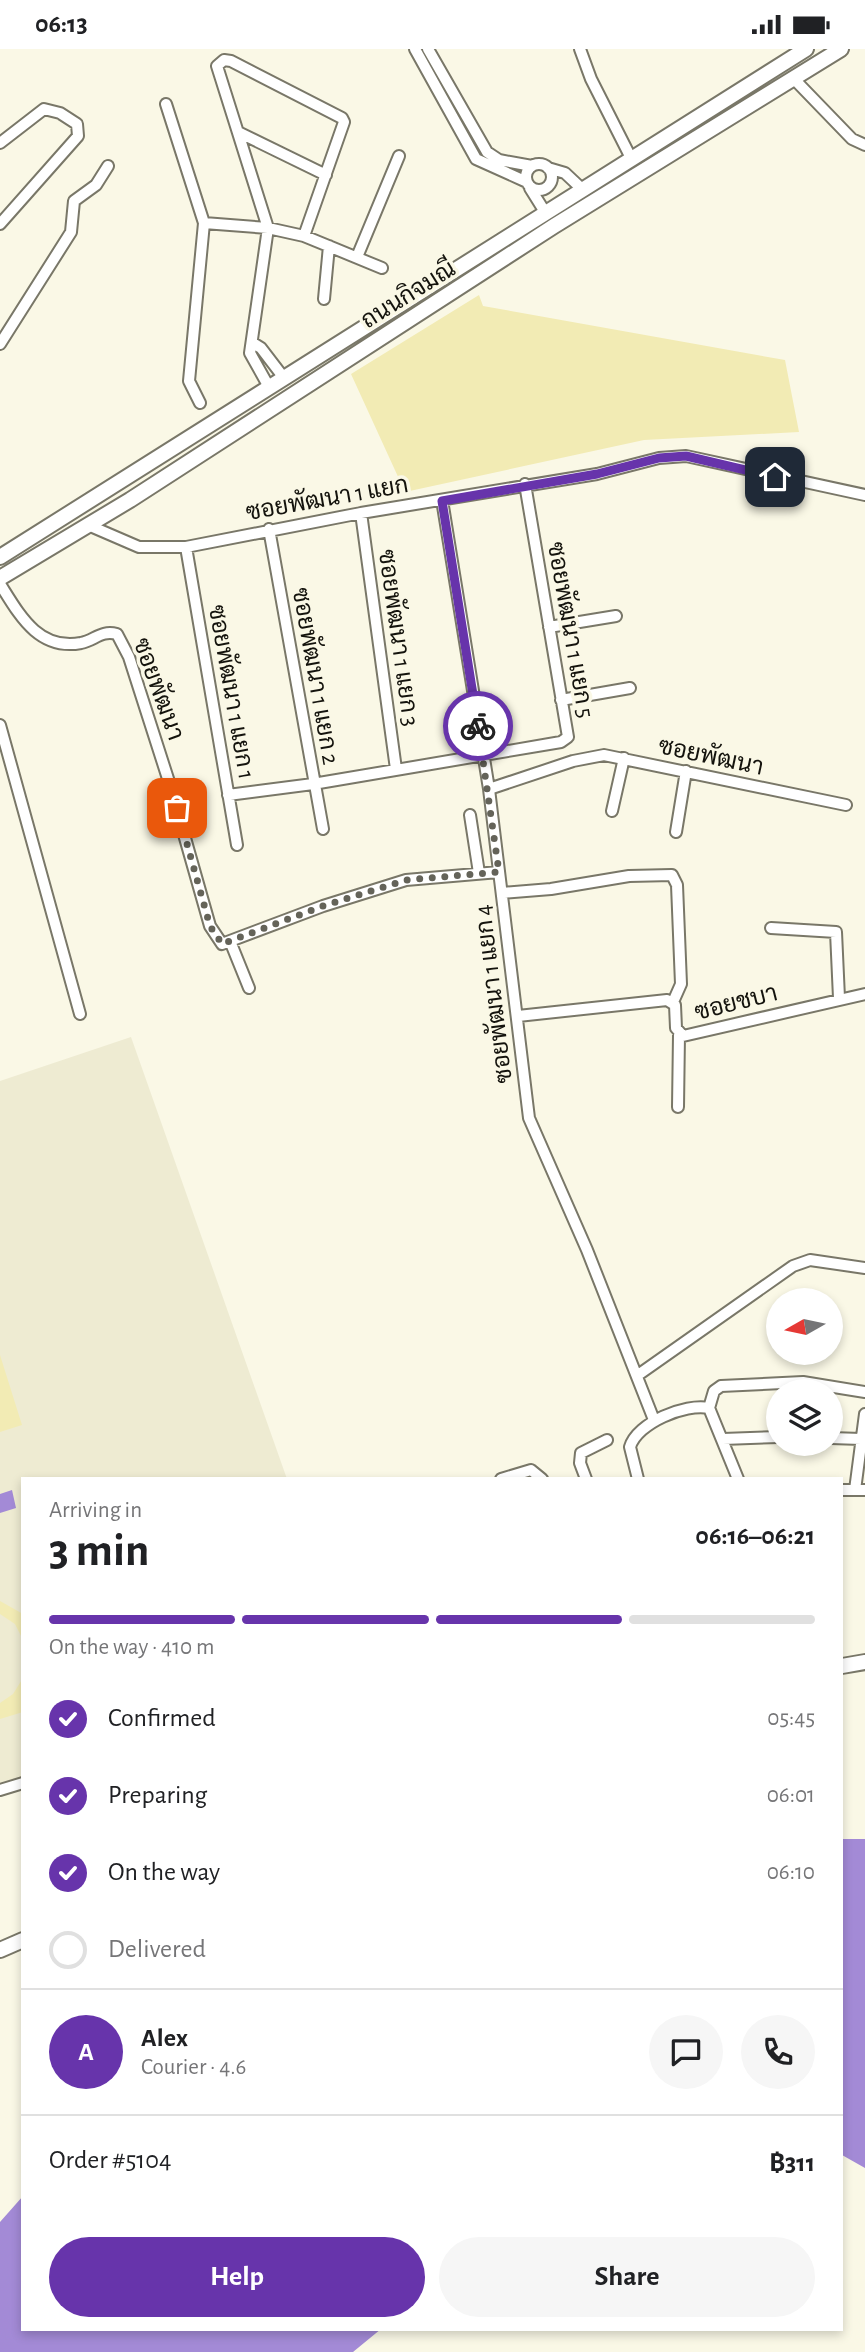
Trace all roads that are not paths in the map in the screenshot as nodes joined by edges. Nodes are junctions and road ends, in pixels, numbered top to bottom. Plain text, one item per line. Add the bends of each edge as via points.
1 (415, 49) edge
2 (428, 49) edge
3 (580, 49) edge
4 (806, 49) edge
5 (841, 49) edge
6 (784, 63) junction
7 (794, 79) junction
8 (441, 83) junction
9 (166, 104) dead end
10 (238, 132) junction
11 (0, 143) edge
12 (865, 145) edge
13 (399, 156) dead end
14 (631, 158) junction
15 (108, 166) dead end
16 (532, 166) junction
17 (548, 168) junction
18 (326, 175) junction
19 (528, 184) junction
20 (582, 189) junction
21 (545, 212) junction
22 (204, 223) junction
23 (0, 224) edge
24 (268, 228) junction
25 (304, 236) junction
26 (329, 246) junction
27 (357, 257) junction
28 (382, 268) dead end
29 (324, 299) dead end
30 (253, 343) junction
31 (0, 344) edge
32 (284, 378) junction
33 (269, 387) junction
34 (200, 403) dead end
35 (525, 484) junction
36 (865, 495) edge
37 (442, 501) junction
38 (360, 513) junction
39 (88, 525) junction
40 (269, 530) junction
41 (186, 547) junction
42 (0, 557) edge
43 (0, 581) edge
44 (616, 616) dead end
45 (549, 627) junction
46 (630, 688) dead end
47 (561, 700) junction
48 (0, 725) edge
49 (483, 755) junction
50 (624, 758) junction
51 (396, 769) junction
52 (686, 771) junction
53 (313, 784) junction
54 (489, 789) junction
55 (228, 795) junction
56 (846, 805) dead end
57 (612, 811) dead end
58 (470, 815) dead end
59 (323, 829) dead end
60 (676, 832) dead end
61 (237, 845) dead end
62 (499, 872) junction
63 (479, 873) junction
64 (502, 893) junction
65 (771, 928) dead end
66 (230, 941) junction
67 (249, 988) dead end
68 (865, 994) edge
69 (839, 999) junction
70 (673, 1002) junction
71 (80, 1014) dead end
72 (519, 1016) junction
73 (679, 1035) junction
74 (678, 1107) dead end
75 (865, 1268) edge
76 (638, 1375) junction
77 (865, 1392) edge
78 (709, 1408) junction
79 (865, 1414) edge
80 (654, 1420) junction
81 (766, 1437) edge
82 (843, 1438) edge
83 (723, 1439) junction
84 (862, 1439) junction
85 (607, 1440) dead end
86 (508, 1477) edge
87 (540, 1477) edge
88 (585, 1477) edge
89 (638, 1477) edge
90 (737, 1477) edge
91 (860, 1490) edge
92 (865, 1662) edge
93 (843, 1666) edge
94 (21, 1784) edge
95 (0, 1790) edge
96 (21, 1941) edge
97 (0, 1951) edge

1 - 8 street
2 - 8 street
3 - 14 street
4 - 6 main road, ถนนกิจมณี
5 - 7 main road, ถนนกิจมณี
6 - 7 main road
6 - 14 main road, ถนนกิจมณี
7 - 12 street via 852,139
7 - 39 main road, ถนนกิจมณี via 554,226
8 - 16 street via 491,156
8 - 19 street via 476,159
9 - 22 street
10 - 18 street
10 - 18 street via 218,66 224,60 342,118 344,128
10 - 24 street
11 - 23 street via 44,109 60,113 79,130
13 - 27 street
14 - 20 main road, ถนนกิจมณี
15 - 31 street via 96,185 74,201 71,232
16 - 17 street
16 - 19 street via 526,175
17 - 19 street via 552,176 547,188 538,191
17 - 20 street via 565,173
18 - 25 street
19 - 21 street
20 - 21 main road, ถนนกิจมณี
21 - 32 main road, ถนนกิจมณี
22 - 24 street
22 - 34 street via 189,381
24 - 25 street
24 - 30 street
25 - 26 street
26 - 27 street
26 - 29 street
27 - 28 street
30 - 32 street
30 - 33 street via 250,353
32 - 33 main road, ถนนกิจมณี
33 - 42 main road, ถนนกิจมณี
35 - 36 street, ซอยพัฒนา 1 แยก via 686,456
35 - 37 street, ซอยพัฒนา 1 แยก
35 - 45 street, ซอยพัฒนา 1 แยก 5
37 - 38 street, ซอยพัฒนา 1 แยก
37 - 49 street, ซอยพัฒนา 1 แยก 4
38 - 40 street, ซอยพัฒนา 1 แยก
38 - 51 street, ซอยพัฒนา 1 แยก 3
39 - 41 street, ซอยพัฒนา 1 แยก via 139,547
39 - 43 main road, ถนนกิจมณี
40 - 41 street, ซอยพัฒนา 1 แยก
40 - 53 street, ซอยพัฒนา 1 แยก 2
41 - 55 street, ซอยพัฒนา 1 แยก 1
43 - 66 street, ซอยพัฒนา via 38,636 59,643 82,643 102,632 117,633 166,772 210,926 222,944
44 - 45 street
45 - 47 street, ซอยพัฒนา 1 แยก 5
46 - 47 street
47 - 49 street, ซอยพัฒนา 1 แยก 5 via 568,737 561,742
48 - 71 street
49 - 51 street
49 - 54 street, ซอยพัฒนา 1 แยก 4
50 - 52 street, ซอยพัฒนา
50 - 54 street, ซอยพัฒนา via 588,757
50 - 57 street
51 - 53 street
52 - 56 street, ซอยพัฒนา
52 - 60 street
53 - 55 street
53 - 59 street, ซอยพัฒนา 1 แยก 2
54 - 62 street, ซอยพัฒนา 1 แยก 4
55 - 61 street, ซอยพัฒนา 1 แยก 1
58 - 63 street
62 - 63 street
62 - 64 street, ซอยพัฒนา 1 แยก 4
63 - 66 street via 406,880
64 - 70 street via 629,876 672,875 677,885 681,984
64 - 72 street, ซอยพัฒนา 1 แยก 4
65 - 69 street via 836,932
66 - 67 street
68 - 69 street, ซอยชบา
69 - 73 street, ซอยชบา
70 - 72 street, ซอยชบา
70 - 73 street, ซอยชบา
72 - 76 street, ซอยพัฒนา 1 แยก 4 via 533,1130
73 - 74 street
75 - 76 street via 810,1260 793,1266
76 - 80 street, ซอยพัฒนา 1 แยก 4
77 - 78 street via 803,1382 722,1386 714,1391
78 - 80 street via 701,1406
78 - 83 street
79 - 84 street
80 - 89 street via 638,1431 630,1447
81 - 83 street
82 - 84 street
83 - 90 street
84 - 91 street
85 - 88 street via 581,1453
86 - 87 street via 531,1470
92 - 93 main road
94 - 95 street
96 - 97 main road

